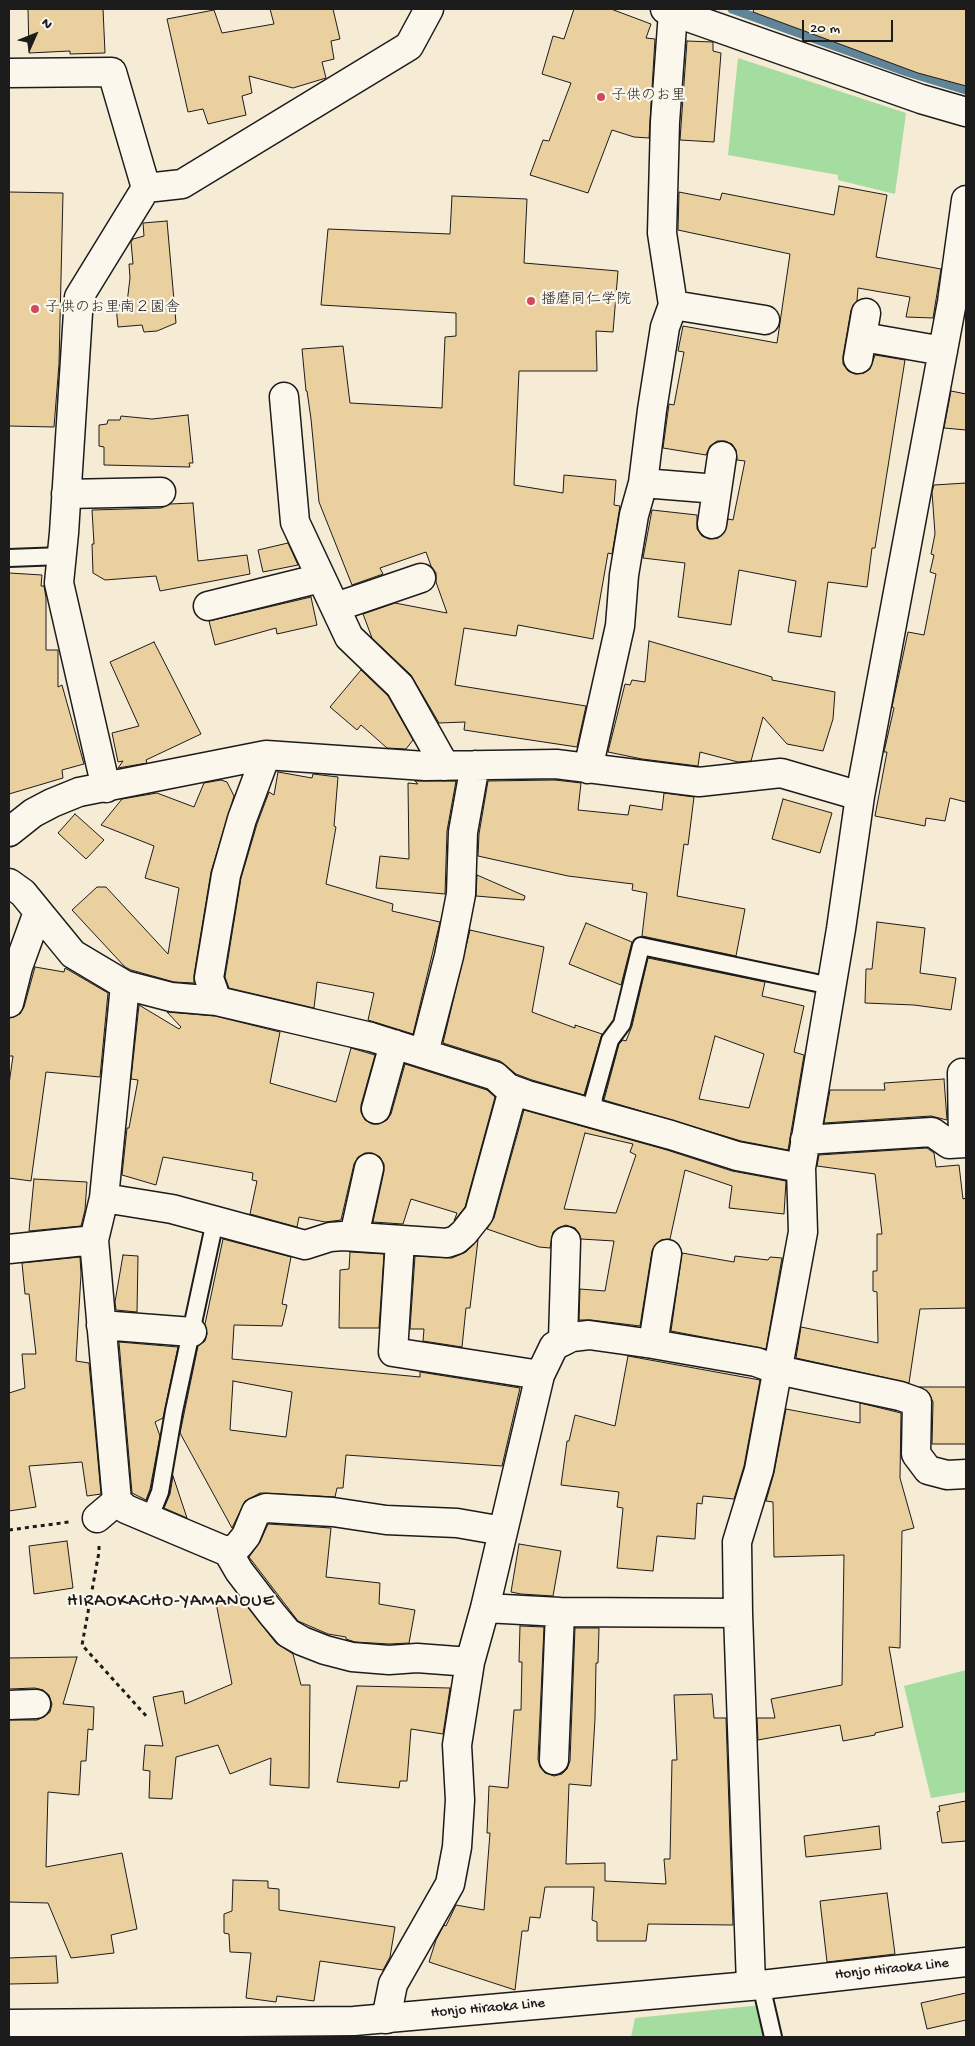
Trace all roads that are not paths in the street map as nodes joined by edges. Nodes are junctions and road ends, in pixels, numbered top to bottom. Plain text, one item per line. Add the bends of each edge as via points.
1 (429, 9) edge
2 (669, 10) edge
3 (9, 73) edge
4 (966, 112) edge
5 (146, 188) junction
6 (966, 200) edge
7 (959, 302) edge
8 (674, 305) junction
9 (765, 320) dead end
10 (862, 337) dead end
11 (943, 351) junction
12 (284, 397) dead end
13 (722, 456) dead end
14 (643, 483) junction
15 (717, 489) junction
16 (161, 492) dead end
17 (66, 494) junction
18 (712, 524) dead end
19 (62, 556) junction
20 (9, 558) edge
21 (321, 578) junction
22 (422, 578) dead end
23 (208, 606) dead end
24 (336, 607) junction
25 (266, 755) junction
26 (475, 765) junction
27 (445, 766) junction
28 (588, 768) junction
29 (106, 788) junction
30 (860, 796) junction
31 (9, 832) edge
32 (9, 883) edge
33 (38, 912) junction
34 (124, 985) junction
35 (831, 986) junction
36 (217, 1001) junction
37 (9, 1003) edge
38 (394, 1044) junction
39 (424, 1053) junction
40 (962, 1073) dead end
41 (513, 1090) junction
42 (376, 1109) dead end
43 (593, 1113) junction
44 (805, 1140) junction
45 (965, 1143) edge
46 (369, 1168) dead end
47 (801, 1168) junction
48 (104, 1198) junction
49 (215, 1221) junction
50 (354, 1236) junction
51 (94, 1240) junction
52 (400, 1241) junction
53 (566, 1241) dead end
54 (9, 1249) edge
55 (667, 1254) dead end
56 (101, 1325) junction
57 (192, 1332) junction
58 (563, 1340) junction
59 (653, 1344) junction
60 (778, 1370) junction
61 (540, 1375) junction
62 (966, 1474) edge
63 (149, 1519) junction
64 (503, 1531) junction
65 (228, 1552) junction
66 (485, 1608) junction
67 (560, 1612) junction
68 (738, 1613) junction
69 (470, 1662) junction
70 (36, 1704) dead end
71 (9, 1705) edge
72 (554, 1760) dead end
73 (966, 1962) edge
74 (756, 1985) junction
75 (9, 2024) edge
76 (372, 2026) edge
77 (772, 2037) edge

1 - 5 street via 409,46 182,184
2 - 4 street
2 - 8 street via 662,233
3 - 5 street via 112,72
5 - 17 street via 79,297
6 - 7 street
7 - 11 street
8 - 9 street
8 - 14 street via 665,327
10 - 11 street
11 - 30 street
12 - 21 street via 295,522
13 - 15 street
14 - 15 street
14 - 28 street via 624,574 620,626
15 - 18 street
16 - 17 street
17 - 19 street
19 - 20 lane
19 - 29 street via 59,583
21 - 23 street
21 - 24 street
22 - 24 street
24 - 27 street via 348,637 400,686
25 - 27 street
25 - 29 street
25 - 36 street via 242,819 226,875 209,978
26 - 27 street
26 - 28 street via 556,764
26 - 39 street via 463,832 460,894 449,956
28 - 30 street via 699,782 781,774
29 - 31 street via 79,792 52,802
30 - 35 street
32 - 33 street
33 - 34 street via 73,954
33 - 37 street
34 - 36 street via 171,997
34 - 48 street
35 - 43 lane via 641,946 622,1024 610,1040 594,1096
35 - 44 street
36 - 38 street
38 - 39 street
38 - 42 street
39 - 41 street via 494,1076
40 - 45 street
41 - 43 street
41 - 52 street via 479,1214 472,1224 456,1240 447,1243
43 - 47 street via 737,1156
44 - 45 street via 932,1132 949,1144
44 - 47 street
46 - 50 street
47 - 60 street via 802,1232
48 - 49 street via 172,1209
48 - 51 street
49 - 50 street via 305,1245 330,1237
49 - 57 lane
50 - 52 street
51 - 54 street
51 - 56 street
52 - 61 street via 393,1352
53 - 58 street
55 - 59 street
56 - 57 street
56 - 63 street via 107,1510 126,1509
57 - 63 lane via 160,1492
58 - 59 street via 589,1335
58 - 61 street via 554,1346
59 - 60 street via 756,1362
60 - 62 street via 917,1402 916,1454 928,1470 947,1475
60 - 68 street via 759,1470 737,1542
61 - 64 street
63 - 65 street
64 - 65 street via 457,1522 386,1520 333,1512 266,1508 256,1512 246,1536
64 - 66 street
65 - 69 street via 272,1614 288,1632 302,1640 352,1657
66 - 67 street
66 - 69 street
67 - 68 street
67 - 72 street
68 - 74 street
69 - 76 street via 457,1745 460,1800 457,1848 450,1884
70 - 71 street
73 - 74 street, Honjo Hiraoka Line
74 - 76 street, Honjo Hiraoka Line
74 - 77 lane
75 - 76 street, Honjo Hiraoka Line

